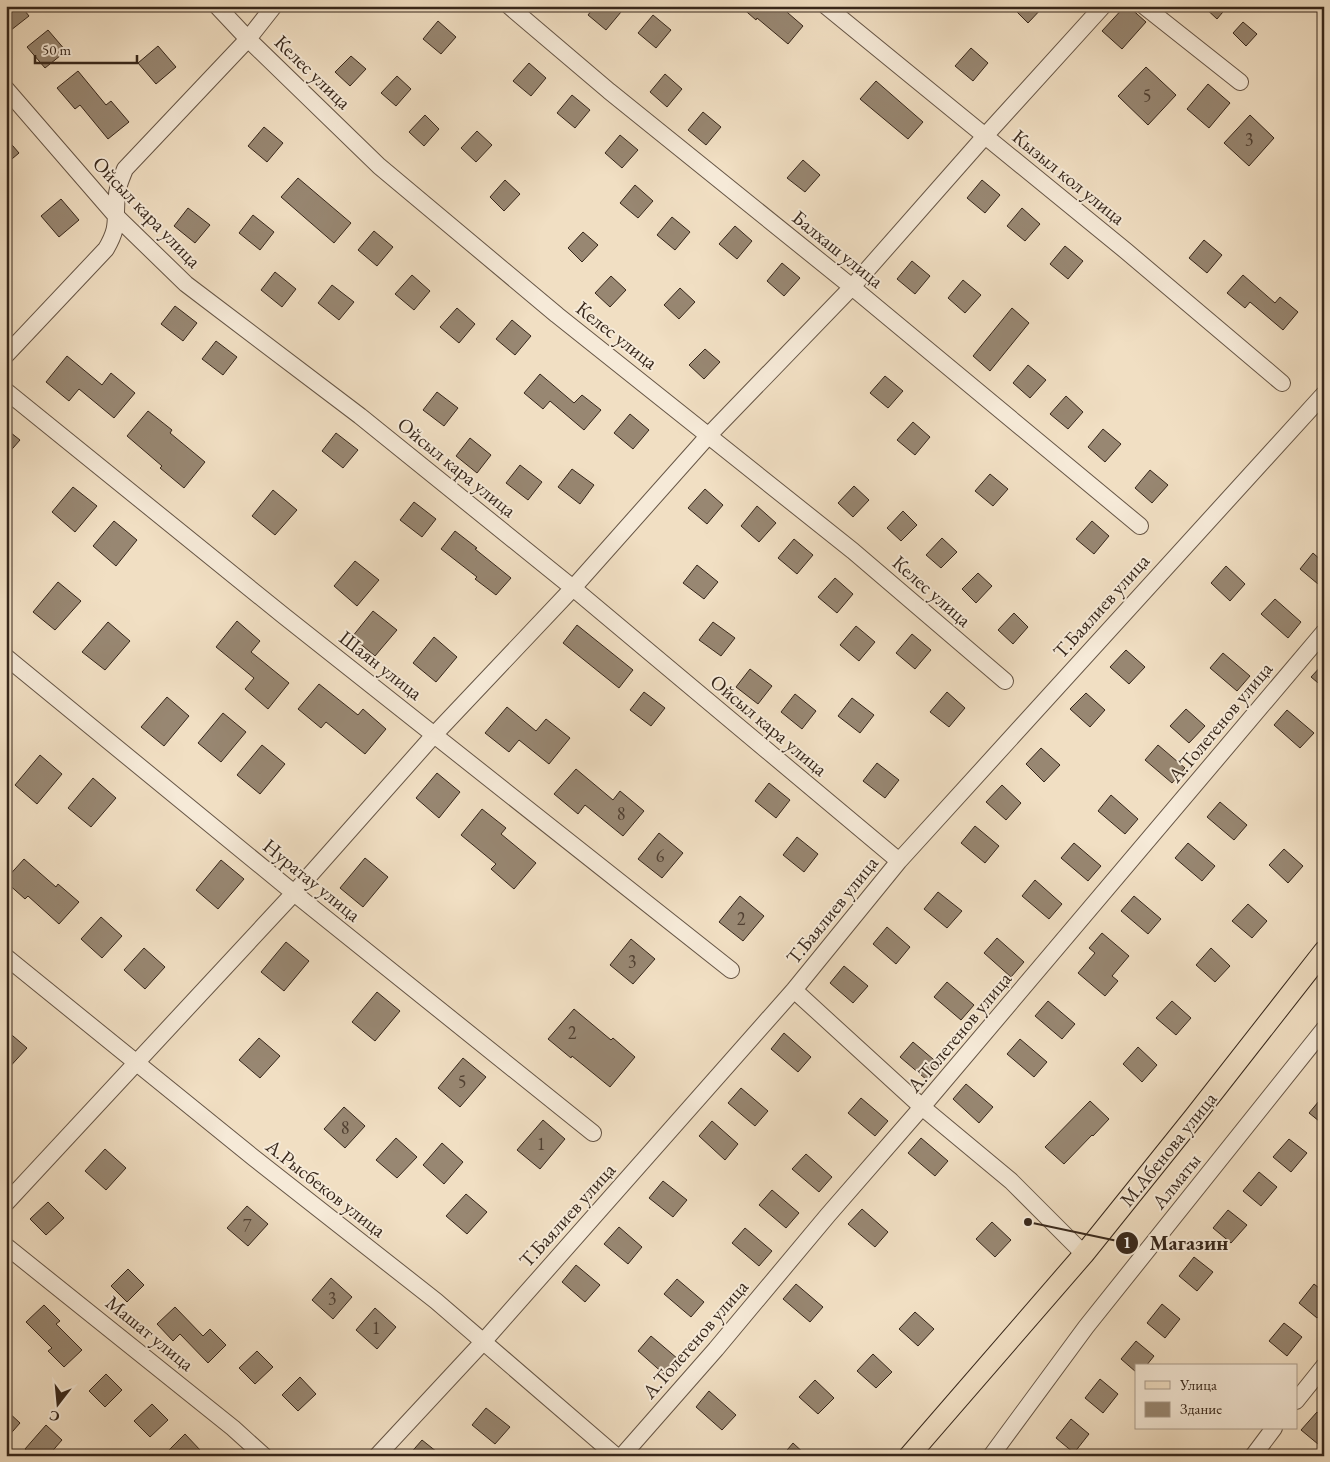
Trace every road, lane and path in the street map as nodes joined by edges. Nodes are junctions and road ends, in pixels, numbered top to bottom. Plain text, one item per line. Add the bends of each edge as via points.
1 (217, 6) edge
2 (274, 6) edge
3 (509, 6) edge
4 (826, 6) edge
5 (1104, 6) edge
6 (1144, 6) edge
7 (248, 38) junction
8 (1240, 82) dead end
9 (6, 89) edge
10 (985, 136) junction
11 (117, 217) junction
12 (852, 287) junction
13 (6, 355) edge
14 (1282, 383) dead end
15 (6, 391) edge
16 (1324, 394) edge
17 (709, 435) junction
18 (1140, 526) dead end
19 (573, 588) junction
20 (1324, 632) edge
21 (6, 656) edge
22 (1005, 681) dead end
23 (434, 735) junction
24 (899, 861) junction
25 (294, 893) junction
26 (1324, 951) edge
27 (6, 957) edge
28 (731, 970) dead end
29 (794, 990) junction
30 (1324, 1030) edge
31 (137, 1063) junction
32 (922, 1107) junction
33 (594, 1133) dead end
34 (6, 1203) edge
35 (6, 1246) edge
36 (1084, 1254) junction
37 (483, 1342) junction
38 (1324, 1366) edge
39 (1298, 1398) edge
40 (1272, 1430) edge
41 (264, 1456) edge
42 (377, 1456) edge
43 (616, 1456) edge
44 (622, 1456) edge
45 (909, 1456) edge
46 (991, 1456) edge
47 (1253, 1456) edge

1 - 7 street, Келес улица
2 - 7 street
3 - 12 street, Балхаш улица
4 - 10 street, Кызыл кол улица
5 - 10 street
6 - 8 street
7 - 11 street via 125,169 117,194
7 - 17 street, Келес улица via 379,166 557,315
9 - 11 street, Ойсыл кара улица
10 - 12 street
10 - 14 street, Кызыл кол улица
11 - 13 street via 115,234 106,249
11 - 19 street, Ойсыл кара улица via 186,284 360,416
12 - 17 street
12 - 18 street, Балхаш улица
15 - 23 street, Шаян улица
16 - 24 street, Т.Баялиев улица
17 - 19 street
17 - 22 street, Келес улица via 853,550
19 - 23 street
19 - 24 street, Ойсыл кара улица
20 - 32 street, А.Толегенов улица
21 - 25 street, Нуратау улица
23 - 25 street
23 - 28 street, Шаян улица
24 - 29 street, Т.Баялиев улица
25 - 31 street
25 - 33 street, Нуратау улица
26 - 36 main road, М.Абенова улица
27 - 31 street, А.Рысбеков улица
29 - 32 street
29 - 37 street, Т.Баялиев улица
30 - 46 street, Алматы via 1086,1327
31 - 34 street
31 - 37 street, А.Рысбеков улица
32 - 36 street via 1011,1181
32 - 44 street, А.Толегенов улица
35 - 41 street, Машат улица
36 - 45 main road, М.Абенова улица
37 - 42 street, Т.Баялиев улица
37 - 43 street, А.Рысбеков улица
38 - 39 street
40 - 47 street

